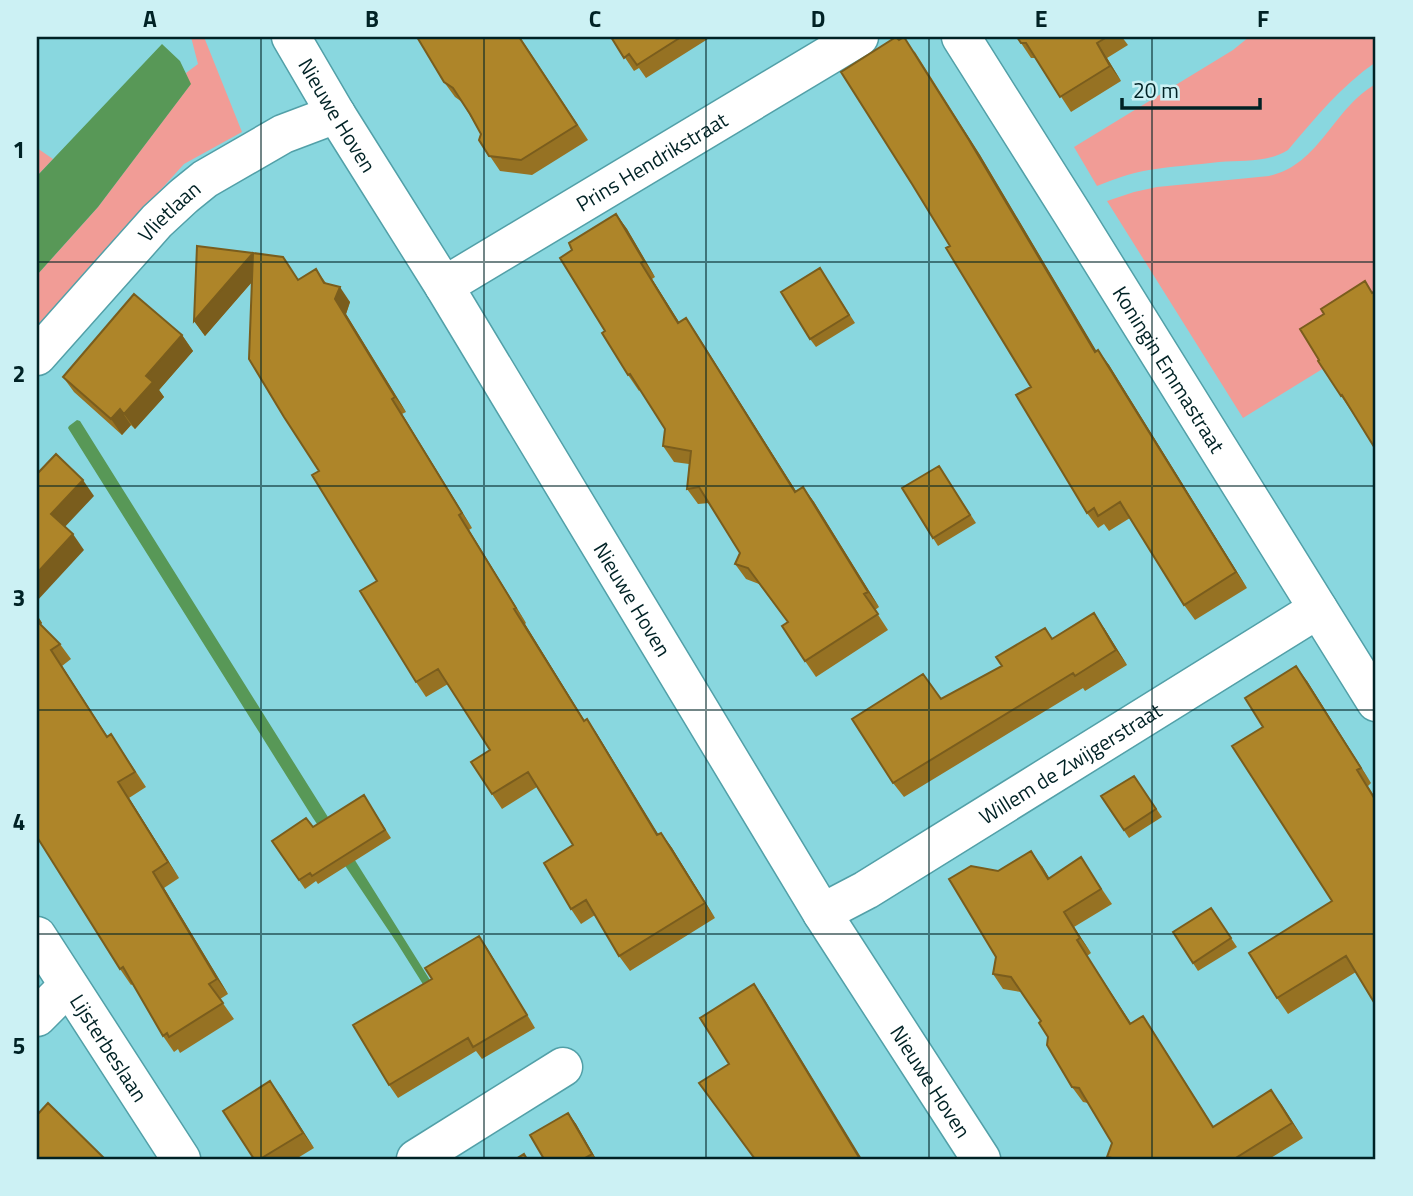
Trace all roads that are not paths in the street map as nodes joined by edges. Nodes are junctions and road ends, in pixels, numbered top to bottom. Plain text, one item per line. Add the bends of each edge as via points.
1 (292, 37) edge
2 (859, 37) edge
3 (961, 37) edge
4 (336, 114) junction
5 (444, 286) junction
6 (37, 356) edge
7 (1318, 609) junction
8 (1376, 702) edge
9 (822, 913) junction
10 (37, 936) edge
11 (68, 986) junction
12 (37, 1017) edge
13 (563, 1067) dead end
14 (181, 1159) edge
15 (416, 1159) edge
16 (981, 1159) edge

1 - 4 street, Nieuwe Hoven
2 - 5 street, Prins Hendrikstraat
3 - 7 street, Koningin Emmastraat
4 - 5 street, Nieuwe Hoven
4 - 6 street, Vlietlaan via 283,134 205,179 156,220
5 - 9 street, Nieuwe Hoven
7 - 8 street, Koningin Emmastraat
7 - 9 street, Willem de Zwijgerstraat via 878,883
9 - 16 street, Nieuwe Hoven
10 - 11 street, Lijsterbeslaan
11 - 12 street
11 - 14 street, Lijsterbeslaan
13 - 15 street

